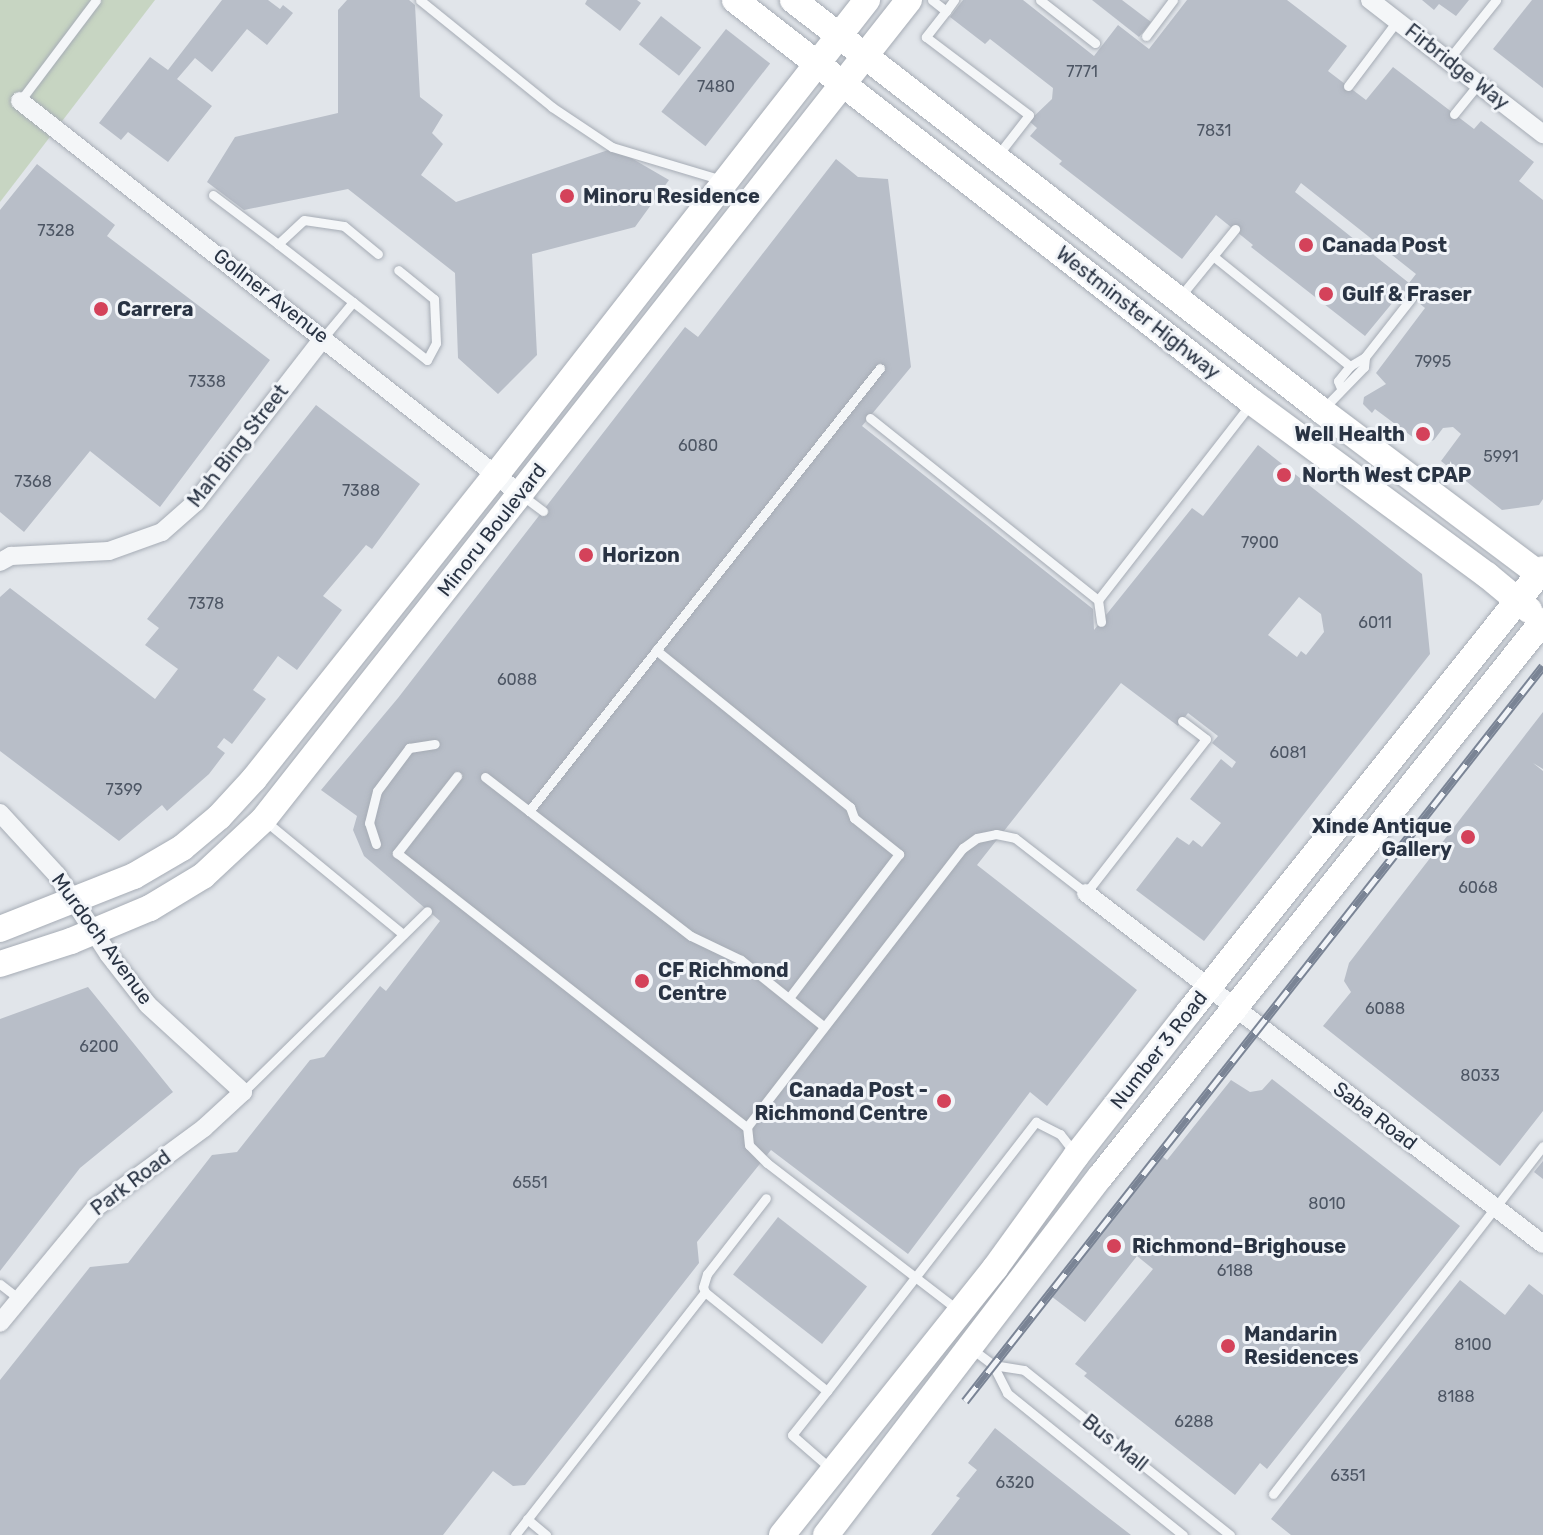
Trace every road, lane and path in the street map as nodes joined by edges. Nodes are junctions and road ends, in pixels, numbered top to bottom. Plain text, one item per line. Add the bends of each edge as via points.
1 (96, 0) edge
2 (420, 0) edge
3 (735, 0) edge
4 (793, 0) edge
5 (867, 0) edge
6 (909, 0) edge
7 (932, 0) edge
8 (954, 0) edge
9 (1040, 0) edge
10 (1156, 0) edge
11 (1370, 0) edge
12 (1496, 0) edge
13 (1170, 4) edge
14 (946, 11) junction
15 (1397, 21) junction
16 (838, 34) junction
17 (1146, 36) dead end
18 (1095, 43) dead end
19 (865, 56) junction
20 (1448, 60) junction
21 (815, 63) junction
22 (842, 84) junction
23 (1478, 84) junction
24 (1348, 86) dead end
25 (20, 101) joint
26 (1454, 114) dead end
27 (1543, 134) edge
28 (996, 157) junction
29 (725, 180) junction
30 (213, 195) dead end
31 (1235, 229) dead end
32 (278, 244) junction
33 (378, 254) dead end
34 (1213, 256) junction
35 (398, 270) dead end
36 (1412, 297) dead end
37 (1179, 298) junction
38 (353, 302) junction
39 (323, 338) junction
40 (1365, 357) junction
41 (1350, 366) junction
42 (880, 368) dead end
43 (1341, 388) junction
44 (1252, 402) junction
45 (1322, 411) junction
46 (870, 418) dead end
47 (496, 475) junction
48 (520, 494) junction
49 (543, 511) dead end
50 (0, 562) edge
51 (1542, 573) edge
52 (1098, 600) junction
53 (1518, 601) junction
54 (1101, 622) dead end
55 (1543, 623) edge
56 (656, 650) junction
57 (1182, 721) dead end
58 (435, 744) dead end
59 (457, 776) dead end
60 (485, 777) dead end
61 (529, 811) junction
62 (0, 813) edge
63 (263, 820) junction
64 (376, 844) dead end
65 (1086, 893) junction
66 (74, 900) junction
67 (427, 911) dead end
68 (0, 929) edge
69 (94, 932) junction
70 (403, 934) junction
71 (0, 964) edge
72 (1208, 987) junction
73 (789, 998) junction
74 (1235, 1009) junction
75 (823, 1026) junction
76 (243, 1092) junction
77 (747, 1127) junction
78 (1543, 1146) edge
79 (1076, 1156) junction
80 (766, 1198) dead end
81 (1495, 1207) junction
82 (1543, 1244) edge
83 (917, 1279) junction
84 (0, 1284) edge
85 (705, 1292) junction
86 (19, 1299) junction
87 (954, 1321) junction
88 (0, 1323) edge
89 (971, 1348) junction
90 (993, 1365) junction
91 (827, 1391) junction
92 (834, 1471) junction
93 (1273, 1494) dead end
94 (527, 1519) junction
95 (515, 1535) edge
96 (546, 1535) edge
97 (782, 1535) edge
98 (826, 1535) edge
99 (1183, 1535) edge
100 (1230, 1535) edge

1 - 25 lane
2 - 29 lane via 552,107 612,147
3 - 21 main road, Westminster Highway
4 - 16 main road, Westminster Highway
5 - 16 main road, Minoru Boulevard
6 - 19 main road, Minoru Boulevard
7 - 14 lane
8 - 14 lane
9 - 18 lane
10 - 13 lane
11 - 15 street, Firbridge Way
12 - 20 lane
13 - 17 lane
14 - 28 lane via 926,37 1029,115
15 - 20 street, Firbridge Way
15 - 24 lane
16 - 19 main road, Westminster Highway
16 - 21 main road, Minoru Boulevard
19 - 22 main road, Minoru Boulevard
19 - 28 main road, Westminster Highway
20 - 23 street, Firbridge Way
21 - 22 main road, Westminster Highway
21 - 29 main road, Minoru Boulevard
22 - 44 main road, Westminster Highway
22 - 48 main road, Minoru Boulevard
23 - 26 lane
23 - 27 street, Firbridge Way
25 - 39 street, Gollner Avenue
28 - 37 main road, Westminster Highway
29 - 47 main road, Minoru Boulevard
30 - 32 lane
31 - 34 lane
32 - 33 lane via 304,220 344,226
32 - 38 lane
34 - 37 lane
34 - 41 lane
35 - 38 lane via 434,299 436,343 427,360
36 - 40 lane
37 - 45 main road, Westminster Highway
38 - 39 lane
39 - 47 street, Gollner Avenue
39 - 50 street, Mah Bing Street via 180,520 109,551 11,556
40 - 41 lane
40 - 43 lane via 1364,367 1347,388
41 - 43 lane via 1338,381
42 - 56 lane
43 - 45 lane
44 - 52 lane
44 - 53 main road, Westminster Highway
45 - 51 main road, Westminster Highway
46 - 52 lane
47 - 48 street, Gollner Avenue
47 - 66 main road, Minoru Boulevard via 219,817 182,848 134,876
48 - 49 lane
48 - 63 main road, Minoru Boulevard
51 - 53 main road, Number 3 Road
52 - 54 lane
53 - 55 main road, Westminster Highway
53 - 72 main road, Number 3 Road
55 - 74 main road, Number 3 Road
56 - 61 lane
56 - 73 lane via 850,807 854,818 899,854
57 - 65 lane via 1206,739
58 - 64 lane via 409,748 377,791 369,814
59 - 77 lane via 397,853
60 - 61 lane
61 - 73 lane via 691,936 741,960
62 - 66 street, Murdoch Avenue via 47,862
63 - 69 main road, Minoru Boulevard via 203,876 150,908
63 - 70 lane
65 - 72 street, Saba Road
65 - 75 lane via 1015,838 977,838 963,848
66 - 68 main road, Minoru Boulevard
66 - 69 street, Murdoch Avenue
67 - 70 lane
69 - 71 main road, Minoru Boulevard
69 - 76 street, Murdoch Avenue via 148,1005
70 - 76 lane
72 - 74 street, Saba Road
72 - 79 main road, Number 3 Road
73 - 75 lane
74 - 81 street, Saba Road
74 - 89 main road, Number 3 Road
75 - 77 lane
76 - 86 street, Park Road via 195,1135 95,1208
77 - 83 lane, Bus Mall via 749,1145 767,1163
78 - 81 lane
79 - 83 lane via 1060,1134 1036,1122
79 - 87 main road, Number 3 Road
80 - 85 lane via 707,1274
81 - 82 street, Saba Road
81 - 93 lane
83 - 87 lane, Bus Mall
83 - 91 lane
84 - 86 lane
85 - 91 lane
85 - 94 lane
86 - 88 street, Park Road
87 - 89 lane, Bus Mall
87 - 92 main road, Number 3 Road
89 - 90 lane, Bus Mall
89 - 98 main road, Number 3 Road
90 - 99 lane, Bus Mall via 1007,1393
90 - 100 lane, Bus Mall via 1024,1370
91 - 92 lane via 792,1435
92 - 97 main road, Number 3 Road
94 - 95 lane
94 - 96 lane

